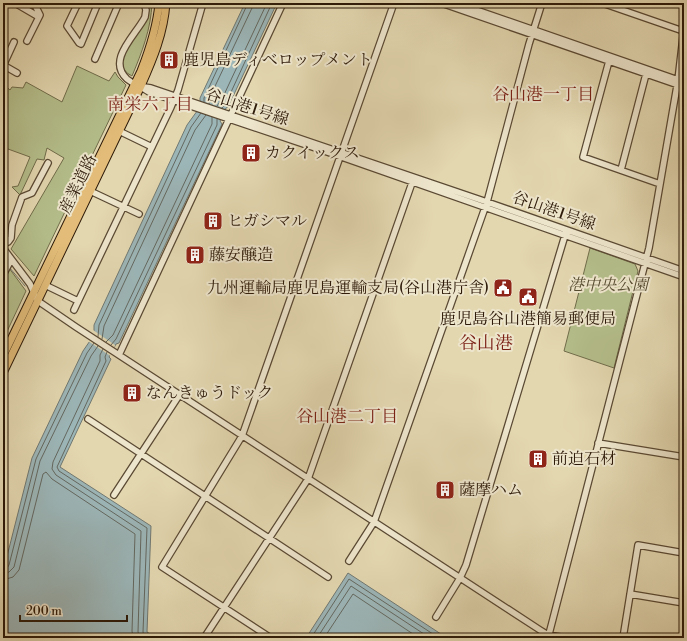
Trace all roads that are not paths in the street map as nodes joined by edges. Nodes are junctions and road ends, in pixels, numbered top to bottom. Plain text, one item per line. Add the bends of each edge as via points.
1 (15, 3) edge
2 (34, 3) edge
3 (78, 3) edge
4 (98, 3) edge
5 (119, 3) edge
6 (144, 3) edge
7 (159, 3) edge
8 (166, 3) edge
9 (203, 3) edge
10 (283, 3) edge
11 (394, 3) edge
12 (441, 3) edge
13 (456, 3) edge
14 (542, 3) edge
15 (602, 3) edge
16 (39, 17) junction
17 (683, 29) edge
18 (532, 33) junction
19 (27, 41) dead end
20 (14, 42) dead end
21 (95, 58) dead end
22 (609, 61) junction
23 (3, 66) edge
24 (17, 73) dead end
25 (646, 74) junction
26 (677, 82) junction
27 (684, 82) edge
28 (138, 85) junction
29 (684, 87) edge
30 (174, 98) junction
31 (227, 116) junction
32 (119, 131) junction
33 (152, 147) junction
34 (341, 154) junction
35 (48, 163) dead end
36 (621, 170) junction
37 (413, 180) junction
38 (660, 184) junction
39 (87, 189) junction
40 (486, 204) junction
41 (122, 206) junction
42 (139, 214) dead end
43 (566, 233) junction
44 (3, 244) edge
45 (3, 248) edge
46 (646, 260) junction
47 (10, 263) junction
48 (684, 271) edge
49 (3, 275) edge
50 (684, 277) edge
51 (45, 284) junction
52 (33, 291) junction
53 (38, 301) junction
54 (78, 301) junction
55 (74, 310) dead end
56 (117, 354) junction
57 (3, 356) edge
58 (3, 373) edge
59 (180, 394) junction
60 (88, 419) dead end
61 (242, 436) junction
62 (598, 443) junction
63 (141, 454) junction
64 (684, 457) edge
65 (308, 479) junction
66 (114, 495) dead end
67 (205, 496) junction
68 (374, 522) junction
69 (270, 539) junction
70 (684, 553) edge
71 (349, 561) dead end
72 (328, 577) dead end
73 (460, 578) junction
74 (630, 594) junction
75 (684, 603) edge
76 (224, 608) junction
77 (436, 617) dead end
78 (548, 636) edge
79 (204, 638) edge
80 (271, 638) edge
81 (567, 638) edge
82 (623, 638) edge

1 - 16 street
2 - 16 street
3 - 4 street via 68,26 81,44
5 - 21 street
6 - 28 street via 145,16 119,61 123,74
7 - 28 main road, 産業道路 via 157,24
8 - 28 main road, 産業道路 via 160,40
9 - 30 street
10 - 31 street
11 - 34 street
12 - 18 street
13 - 18 street
14 - 18 street
15 - 17 street
16 - 19 street
17 - 26 street
18 - 22 street
18 - 26 street
18 - 40 street
20 - 23 street
22 - 25 street
22 - 36 street via 583,157
23 - 24 street
25 - 26 street
25 - 36 street
26 - 27 street
26 - 29 street
26 - 38 street
28 - 30 street, 谷山港1号線
28 - 32 main road, 産業道路
28 - 39 main road, 産業道路
30 - 31 street, 谷山港1号線
30 - 33 street
31 - 34 street, 谷山港1号線
31 - 56 street
32 - 33 street
32 - 39 main road, 産業道路
33 - 41 street
34 - 37 street, 谷山港1号線
34 - 61 street
35 - 44 street via 32,192 22,198 12,225 11,238
36 - 38 street
37 - 40 street, 谷山港1号線
37 - 65 street
38 - 46 street
39 - 41 street
39 - 51 main road, 産業道路
39 - 52 main road, 産業道路
40 - 43 street, 谷山港1号線
40 - 68 street
41 - 42 street
41 - 54 street
43 - 46 street, 谷山港1号線
43 - 73 street
45 - 47 street
46 - 48 street, 谷山港1号線
46 - 50 street, 谷山港1号線
46 - 62 street
47 - 49 street
47 - 52 street via 30,284
51 - 53 main road, 産業道路
51 - 54 street
52 - 53 street
52 - 57 main road, 産業道路
53 - 56 street
53 - 58 main road, 産業道路
54 - 55 street
56 - 59 street
59 - 61 street
59 - 63 street
60 - 63 street
61 - 65 street
61 - 67 street
62 - 64 street
62 - 78 street
63 - 66 street
63 - 67 street
65 - 68 street
65 - 69 street
67 - 69 street
67 - 76 street via 162,567
68 - 71 street
68 - 73 street
69 - 72 street
69 - 76 street
70 - 74 street via 638,545
73 - 77 street
73 - 78 street
74 - 75 street
74 - 82 street
76 - 79 street
76 - 80 street
78 - 81 street

